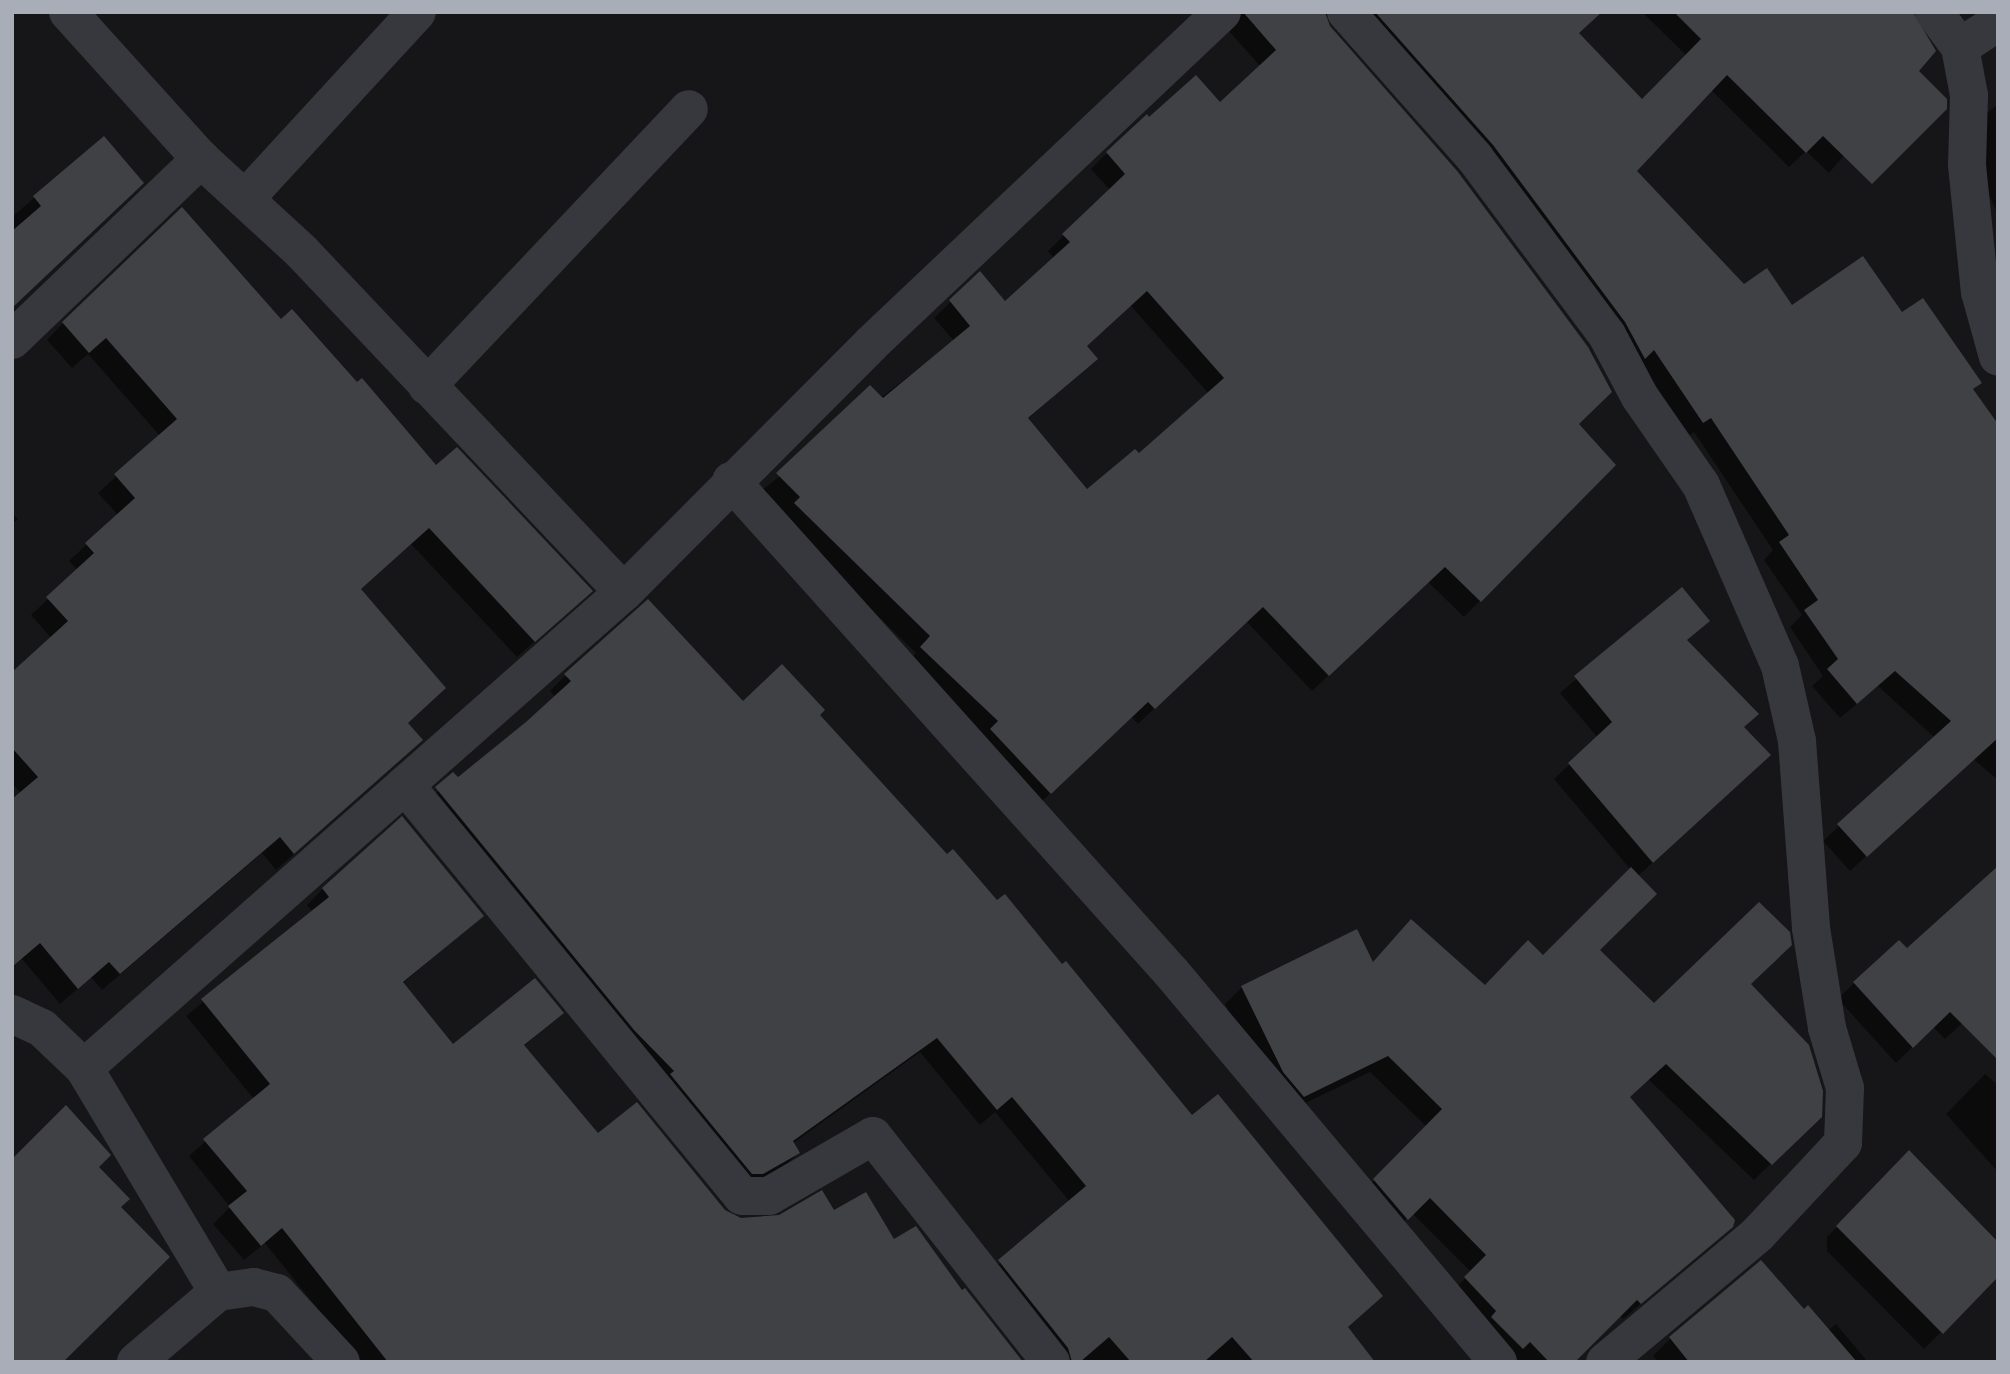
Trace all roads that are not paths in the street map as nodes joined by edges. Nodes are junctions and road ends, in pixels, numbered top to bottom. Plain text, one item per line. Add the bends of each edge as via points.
1 (68, 12) edge
2 (417, 12) edge
3 (1222, 12) edge
4 (1346, 12) edge
5 (1934, 12) edge
6 (1998, 22) edge
7 (1960, 47) junction
8 (689, 109) dead end
9 (201, 159) junction
10 (244, 199) junction
11 (12, 340) edge
12 (1998, 357) edge
13 (427, 386) junction
14 (731, 481) junction
15 (624, 592) junction
16 (405, 785) junction
17 (12, 1014) edge
18 (84, 1068) junction
19 (218, 1292) junction
20 (136, 1362) edge
21 (341, 1362) edge
22 (1051, 1362) edge
23 (1498, 1362) edge
24 (1605, 1362) edge

1 - 9 street
2 - 10 street
3 - 14 street
4 - 24 street via 1475,158 1607,335 1640,397 1701,485 1780,666 1797,741 1811,928 1827,1028 1845,1088 1843,1143 1757,1235
5 - 7 street
6 - 7 street
7 - 12 street via 1969,95 1967,165 1980,292
8 - 13 street
9 - 10 street
9 - 11 street
10 - 13 street via 302,252
13 - 15 street
14 - 15 street
14 - 23 street via 1171,972
15 - 16 street
16 - 18 street
16 - 22 street via 742,1196 769,1196 873,1136
17 - 18 street via 42,1028
18 - 19 street
19 - 20 street
19 - 21 street via 254,1287 277,1293

